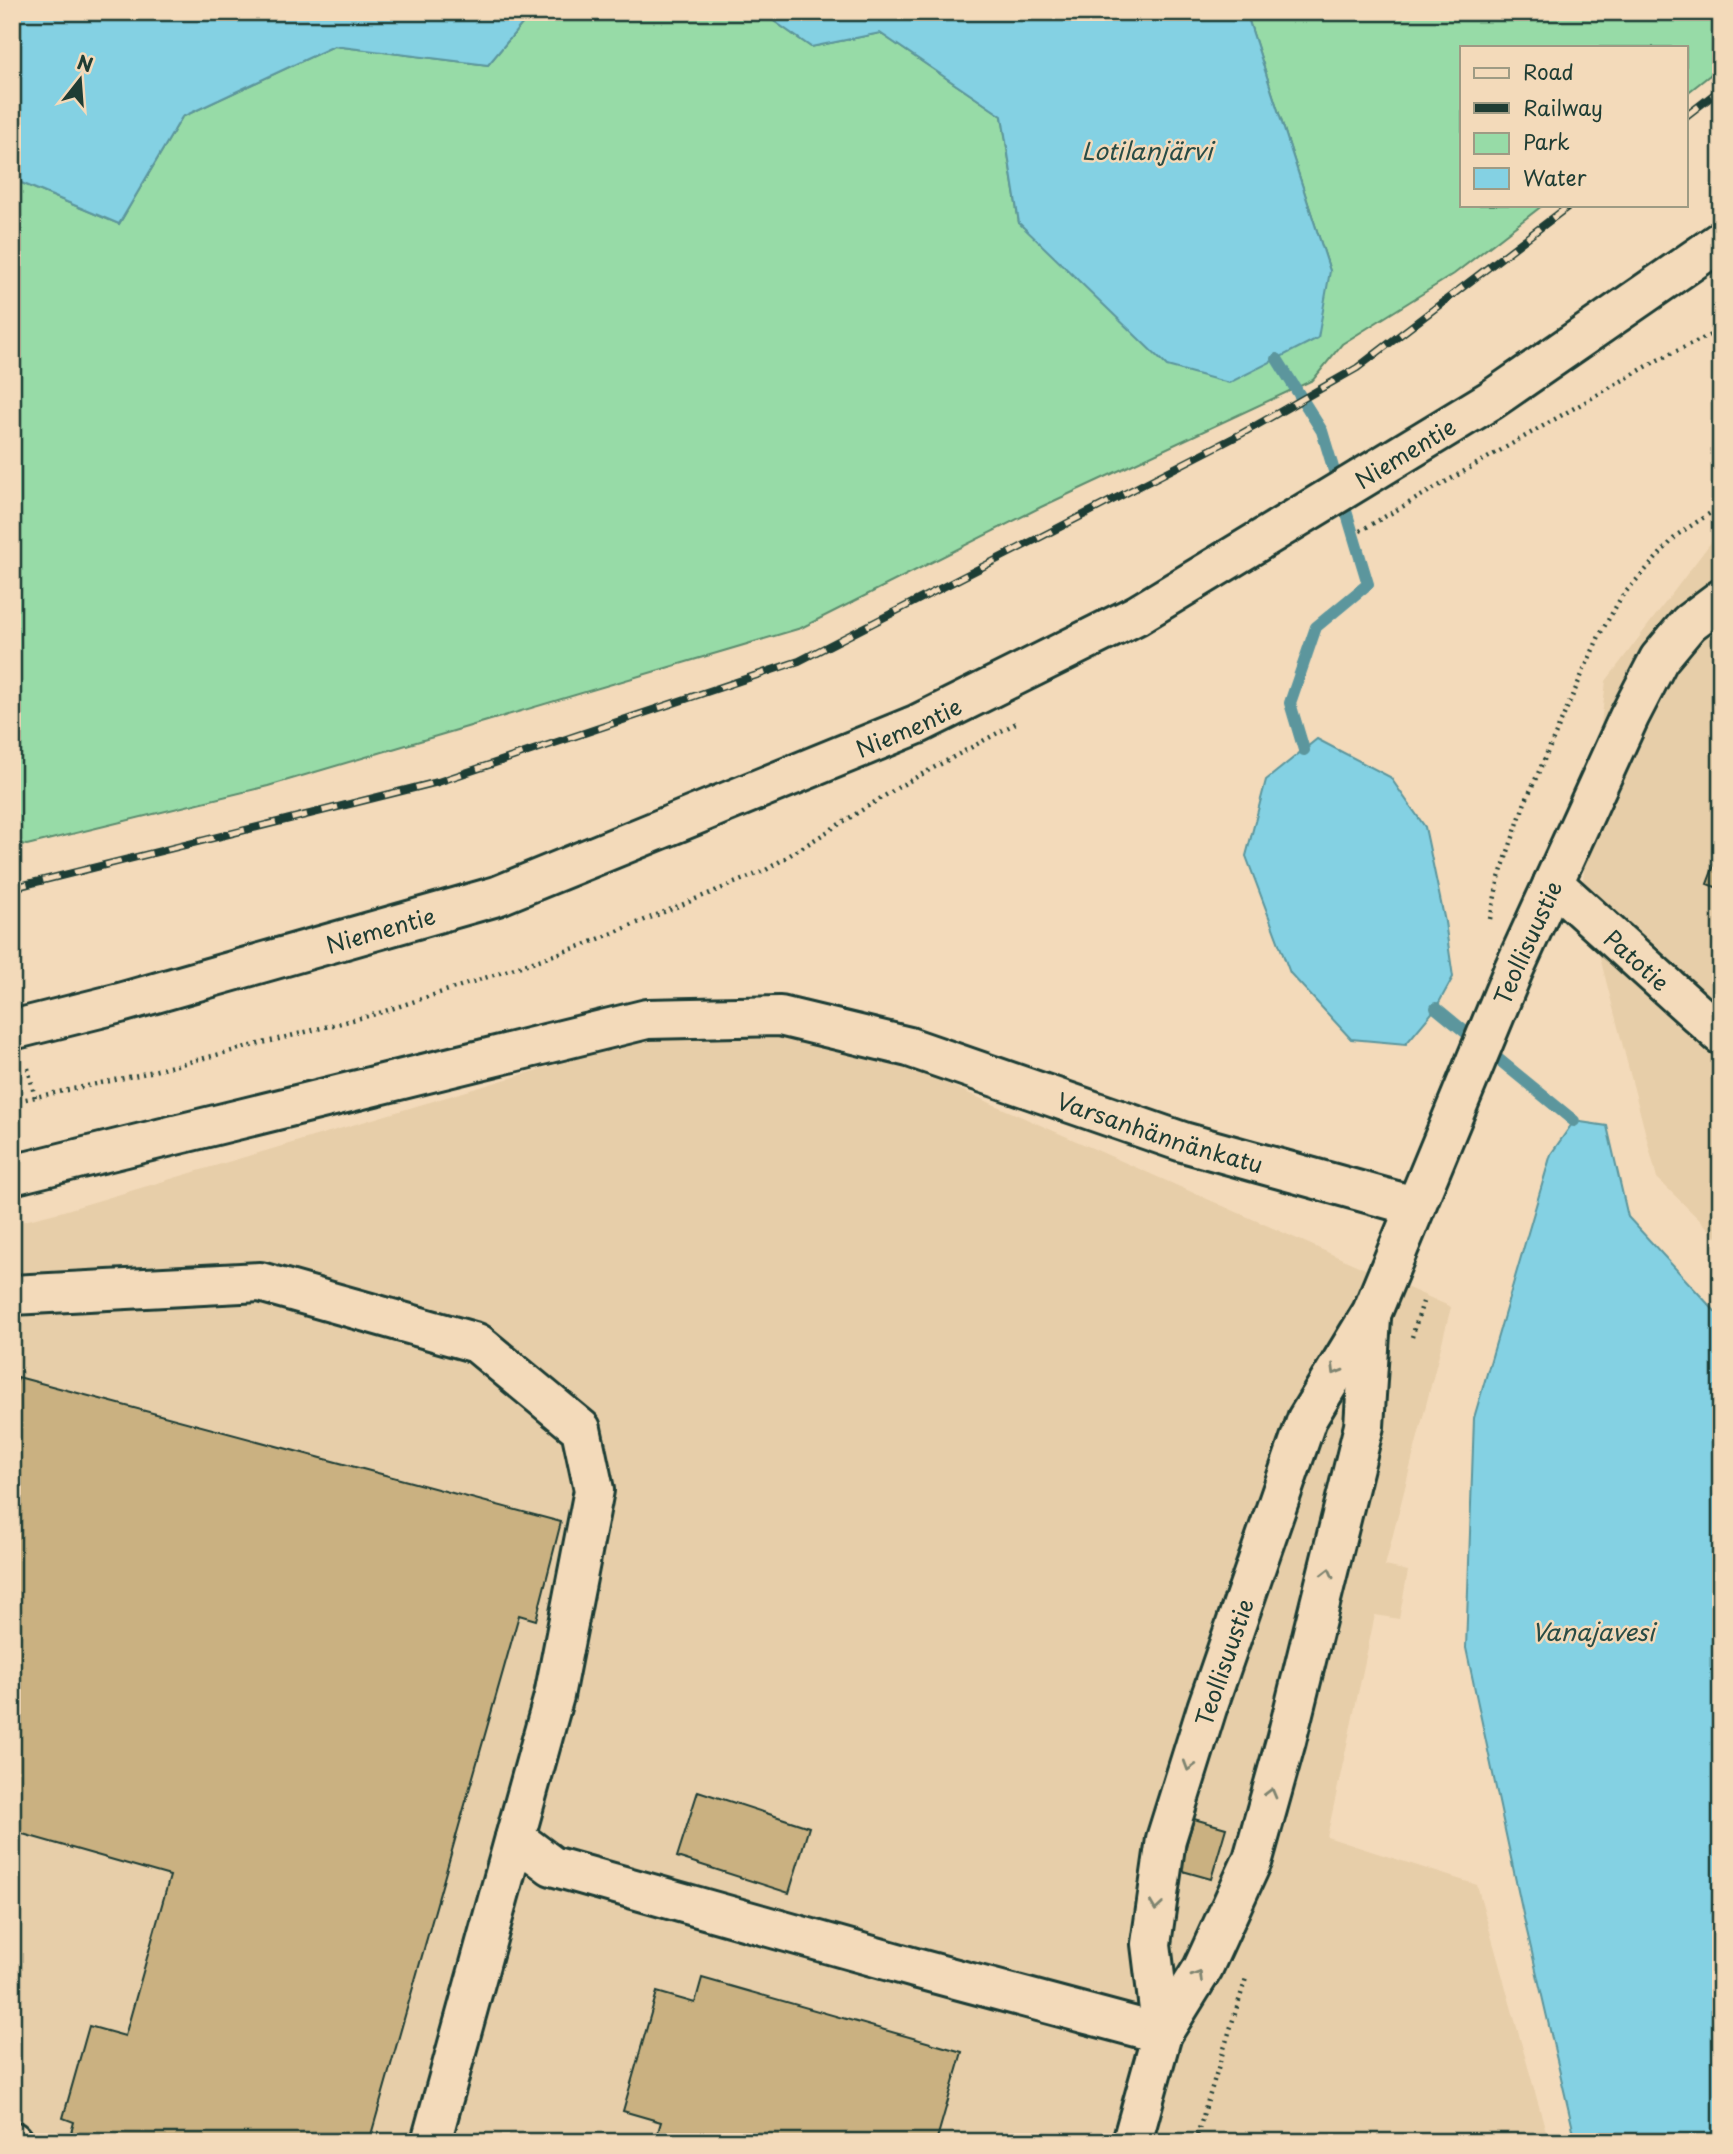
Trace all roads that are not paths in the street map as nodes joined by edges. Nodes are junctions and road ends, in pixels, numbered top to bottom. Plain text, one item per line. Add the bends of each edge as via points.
1 (1721, 241) edge
2 (1721, 599) edge
3 (1553, 883) junction
4 (12, 1030) edge
5 (1721, 1035) edge
6 (12, 1175) edge
7 (1414, 1206) junction
8 (12, 1295) edge
9 (1372, 1312) junction
10 (515, 1838) junction
11 (1162, 2034) junction
12 (431, 2142) edge
13 (1132, 2142) edge

1 - 4 main road, Niementie via 1491,400 1138,614 918,724 497,895
2 - 3 main road, Teollisuustie via 1689,623 1659,659
3 - 5 main road, Patotie
3 - 7 main road, Teollisuustie
6 - 7 main road, Varsanhännänkatu via 647,1019 780,1016 909,1047 1183,1142
7 - 9 main road, Teollisuustie
8 - 10 main road via 260,1282 477,1343 581,1429 594,1490 554,1696
11 -> 9 main road, Teollisuustie via 1203,1968 1254,1859 1364,1426
9 -> 11 main road, Teollisuustie via 1307,1419 1166,1839 1151,1944
10 - 11 main road via 552,1866
10 - 12 main road
11 - 13 main road, Teollisuustie

